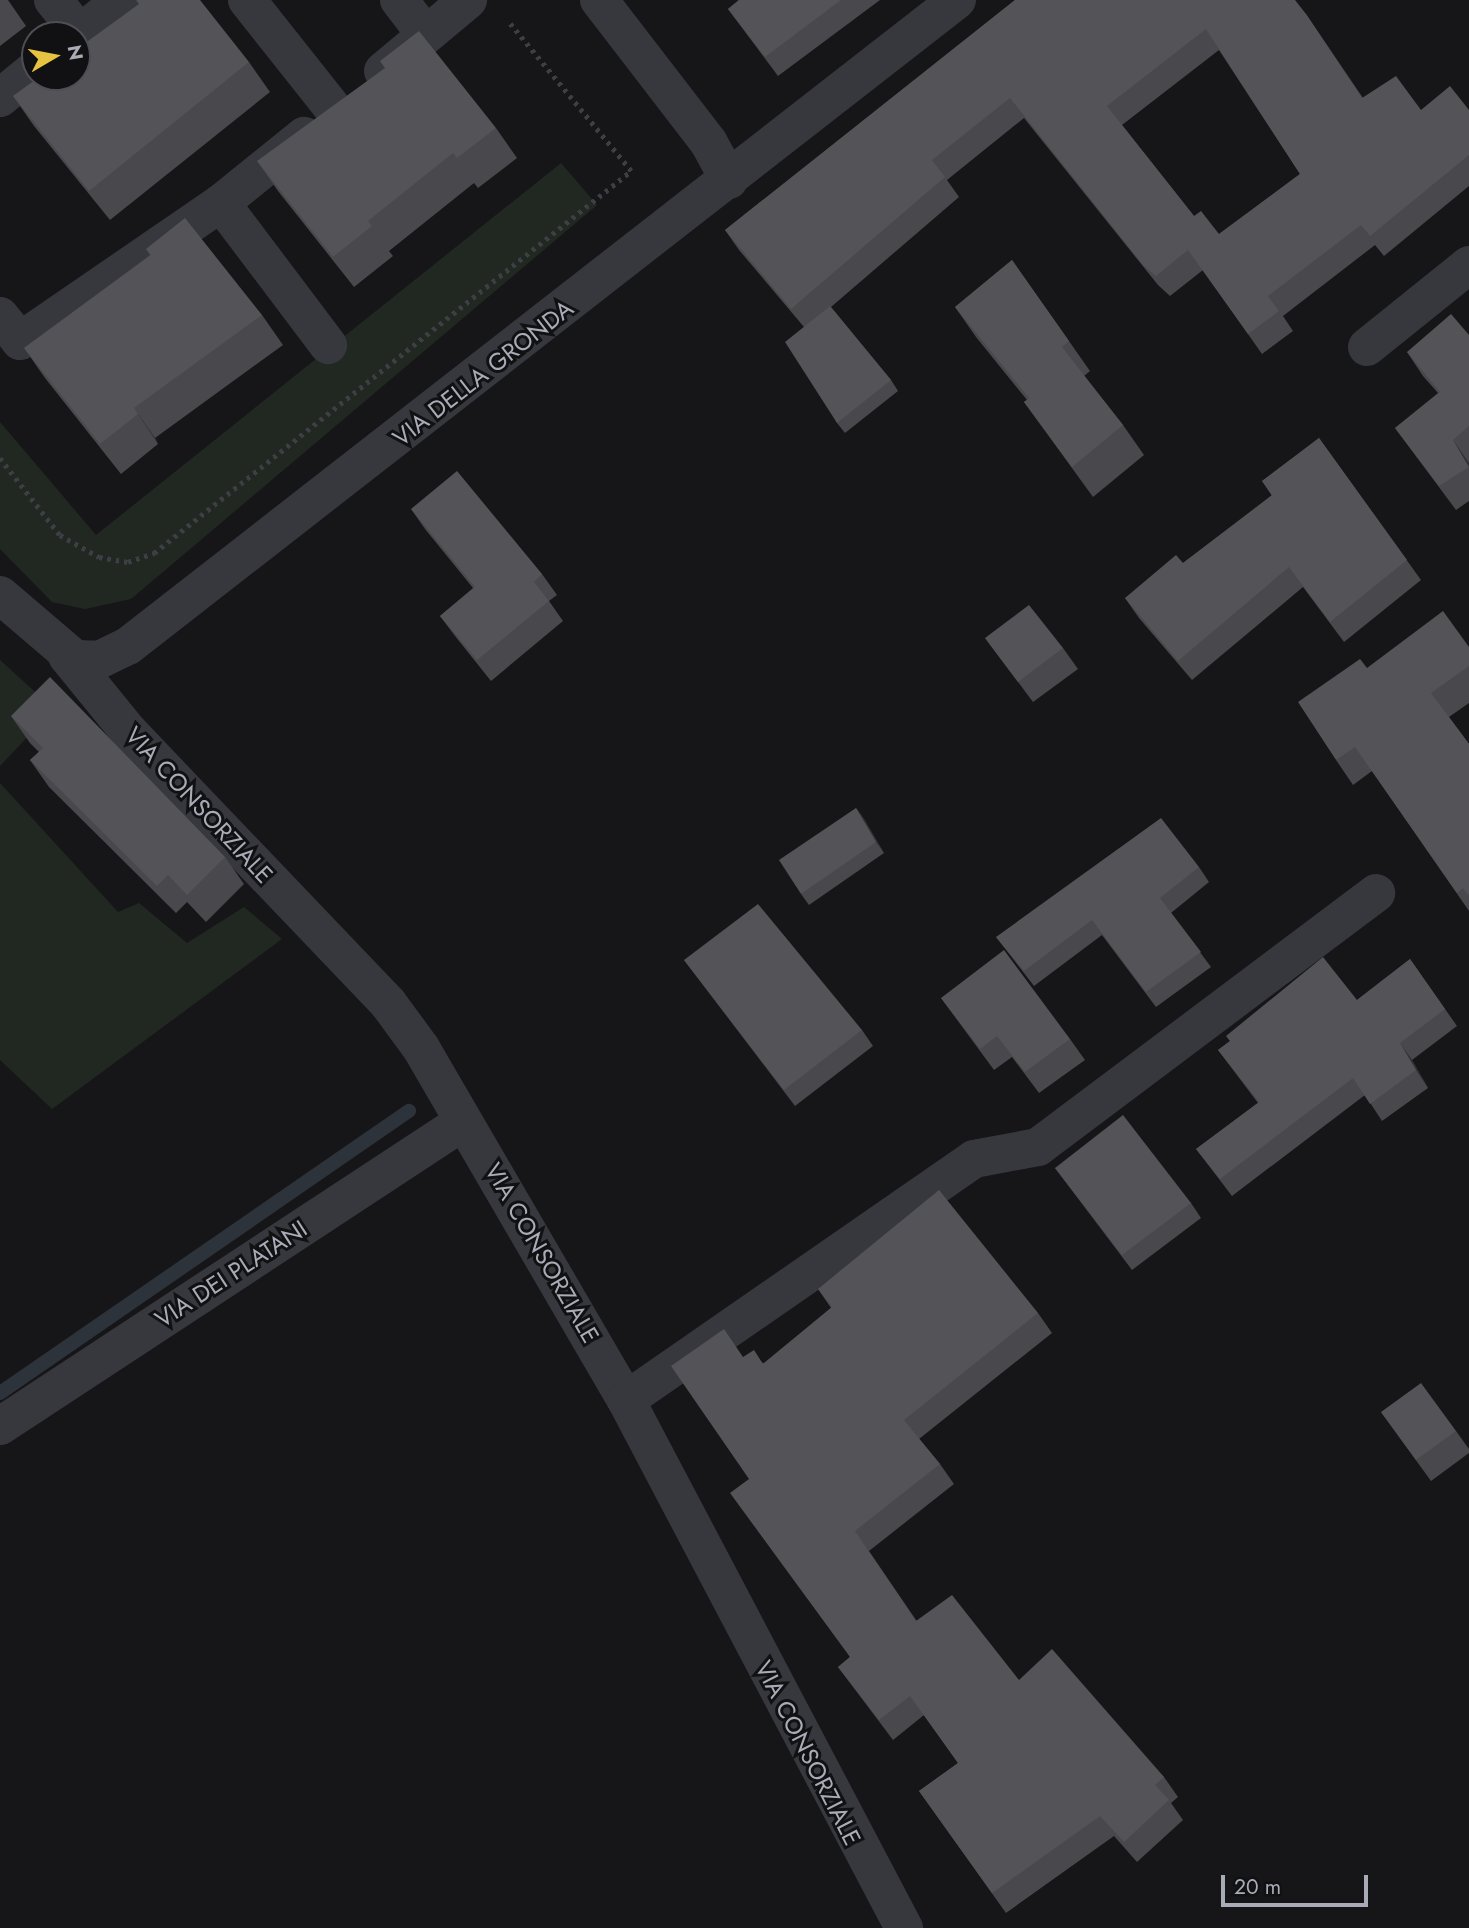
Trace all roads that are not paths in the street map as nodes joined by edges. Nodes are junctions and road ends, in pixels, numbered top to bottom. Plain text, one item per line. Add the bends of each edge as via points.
1 (53, 0) edge
2 (121, 0) edge
3 (247, 0) edge
4 (399, 0) edge
5 (598, 0) edge
6 (957, 0) edge
7 (484, 5) edge
8 (69, 21) edge
9 (91, 24) edge
10 (426, 35) junction
11 (21, 81) edge
12 (0, 98) edge
13 (335, 111) junction
14 (729, 180) junction
15 (221, 203) junction
16 (1469, 265) edge
17 (0, 316) edge
18 (328, 345) dead end
19 (1367, 346) dead end
20 (0, 595) edge
21 (67, 656) junction
22 (1376, 893) dead end
23 (463, 1122) junction
24 (626, 1399) junction
25 (0, 1426) edge
26 (904, 1928) edge

1 - 8 street
2 - 9 street
3 - 13 street
4 - 10 street
5 - 14 street via 709,143
6 - 14 street, VIA DELLA GRONDA
7 - 10 street
10 - 13 street
11 - 12 street
13 - 15 street
14 - 21 street, VIA DELLA GRONDA via 128,646 90,661
15 - 17 street via 20,341
15 - 18 street
16 - 19 street
20 - 21 street
21 - 23 street, VIA CONSORZIALE via 129,732 388,1003
22 - 24 street via 1038,1147 974,1159
23 - 24 street, VIA CONSORZIALE
23 - 25 street, VIA DEI PLATANI
24 - 26 street, VIA CONSORZIALE

